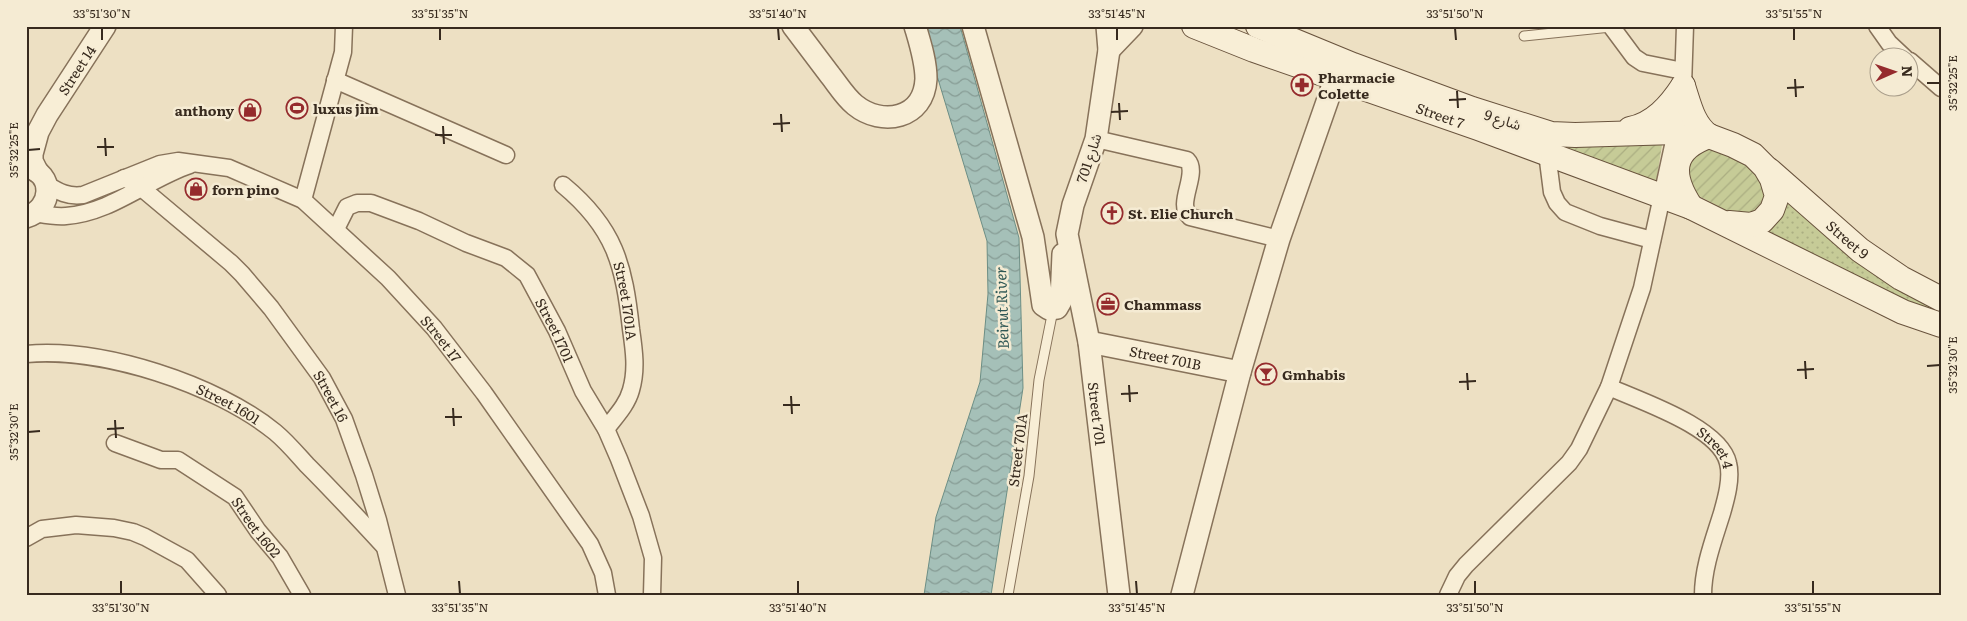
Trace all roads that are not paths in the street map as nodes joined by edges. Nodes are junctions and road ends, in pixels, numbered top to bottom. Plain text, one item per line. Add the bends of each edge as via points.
1 (105, 26) edge
2 (344, 26) edge
3 (793, 26) edge
4 (915, 26) edge
5 (973, 26) edge
6 (1106, 26) edge
7 (1132, 26) edge
8 (1194, 26) edge
9 (1228, 26) edge
10 (1611, 26) edge
11 (1686, 26) edge
12 (1877, 26) edge
13 (1264, 29) edge
14 (1524, 36) dead end
15 (1894, 48) edge
16 (1109, 50) junction
17 (1920, 70) edge
18 (1336, 79) junction
19 (1683, 79) junction
20 (335, 80) junction
21 (1941, 88) edge
22 (47, 115) junction
23 (1676, 132) junction
24 (1600, 135) junction
25 (1709, 136) junction
26 (26, 138) edge
27 (1096, 139) junction
28 (1549, 144) junction
29 (506, 155) dead end
30 (197, 163) junction
31 (1765, 167) junction
32 (36, 174) edge
33 (124, 178) junction
34 (563, 185) dead end
35 (147, 194) junction
36 (1662, 197) junction
37 (123, 198) junction
38 (303, 200) junction
39 (1690, 207) junction
40 (31, 215) edge
41 (1721, 221) junction
42 (336, 230) junction
43 (1067, 234) junction
44 (197, 236) junction
45 (1279, 239) junction
46 (1652, 240) junction
47 (1941, 299) edge
48 (1053, 309) junction
49 (1941, 325) edge
50 (1089, 342) junction
51 (26, 354) edge
52 (1240, 372) junction
53 (1609, 388) junction
54 (606, 429) junction
55 (115, 443) dead end
56 (26, 538) edge
57 (384, 546) junction
58 (218, 595) edge
59 (302, 595) edge
60 (397, 595) edge
61 (607, 595) edge
62 (652, 595) edge
63 (1008, 595) edge
64 (1119, 595) edge
65 (1182, 595) edge
66 (1448, 595) edge
67 (1703, 595) edge

1 - 22 street, Street 14
2 - 20 street
3 - 4 street via 853,104 867,114 888,118 902,116 913,108 926,80
5 - 48 street via 1033,238 1043,305
6 - 16 street, شارع 701
7 - 16 street
8 - 18 main road, Street 7
9 - 13 main road, شارع 9
10 - 14 lane
10 - 19 street via 1634,57
11 - 19 street
12 - 15 street
13 - 28 main road, شارع 9 via 1464,106
16 - 27 street, شارع 701
17 - 21 street
18 - 28 main road, Street 7
18 - 45 street
19 - 23 street
19 - 24 main road via 1670,106 1653,120 1633,129
19 - 25 main road via 1692,113
20 - 29 street
20 - 38 street
22 - 26 street
22 - 32 street via 32,154
23 - 24 main road
23 - 25 main road
23 - 36 street
24 - 28 main road
25 - 31 main road via 1753,155
25 - 39 main road via 1688,147 1678,162 1678,184
27 - 43 street, شارع 701 via 1072,205
27 - 45 street via 1187,160 1191,166 1185,206 1190,217
28 - 36 main road
28 - 46 street via 1552,192 1565,212 1600,226
30 - 33 street, Street 17 via 178,161 160,164
30 - 35 street, Street 17 via 160,178
30 - 38 street, Street 17 via 229,168
31 - 41 main road via 1777,196 1768,216 1751,225
31 - 47 main road, Street 9 via 1860,250 1901,278
32 - 33 street, Street 17 via 63,194 74,196
32 - 40 street via 46,201
33 - 35 street, Street 16
34 - 54 street, Street 1701A via 580,199 610,238 622,266 635,360 634,377 627,401
35 - 37 street, Street 17
35 - 44 street, Street 16
36 - 39 main road
36 - 46 street
37 - 40 street, Street 17 via 68,216
37 - 44 street, Street 16
38 - 42 street, Street 17
39 - 41 main road
41 - 49 main road via 1903,312
42 - 54 street, Street 1701 via 347,207 372,203 515,263 527,275 557,331 583,391
42 - 61 street, Street 17 via 388,278 434,328 484,393 590,544 603,573
43 - 48 street, شارع 701 via 1062,257 1061,301 1060,306
43 - 50 street, Street 701
44 - 57 street, Street 16 via 248,280 322,378 344,419
45 - 52 street
46 - 53 street via 1642,288
48 - 63 lane, Street 701A via 1039,380 1029,476
50 - 52 street, Street 701B
50 - 64 street, Street 701
51 - 57 street, Street 1601 via 50,352 87,356 147,368 226,399 276,433
52 - 65 street
53 - 66 street via 1569,464 1466,565
53 - 67 street, Street 4 via 1690,422 1725,453 1729,465 1728,481
54 - 62 street, Street 1701 via 641,516 653,558
55 - 59 street, Street 1602 via 161,460 178,460 235,497 280,557
56 - 58 street via 42,529 76,525 133,532 186,560
57 - 60 street, Street 16

